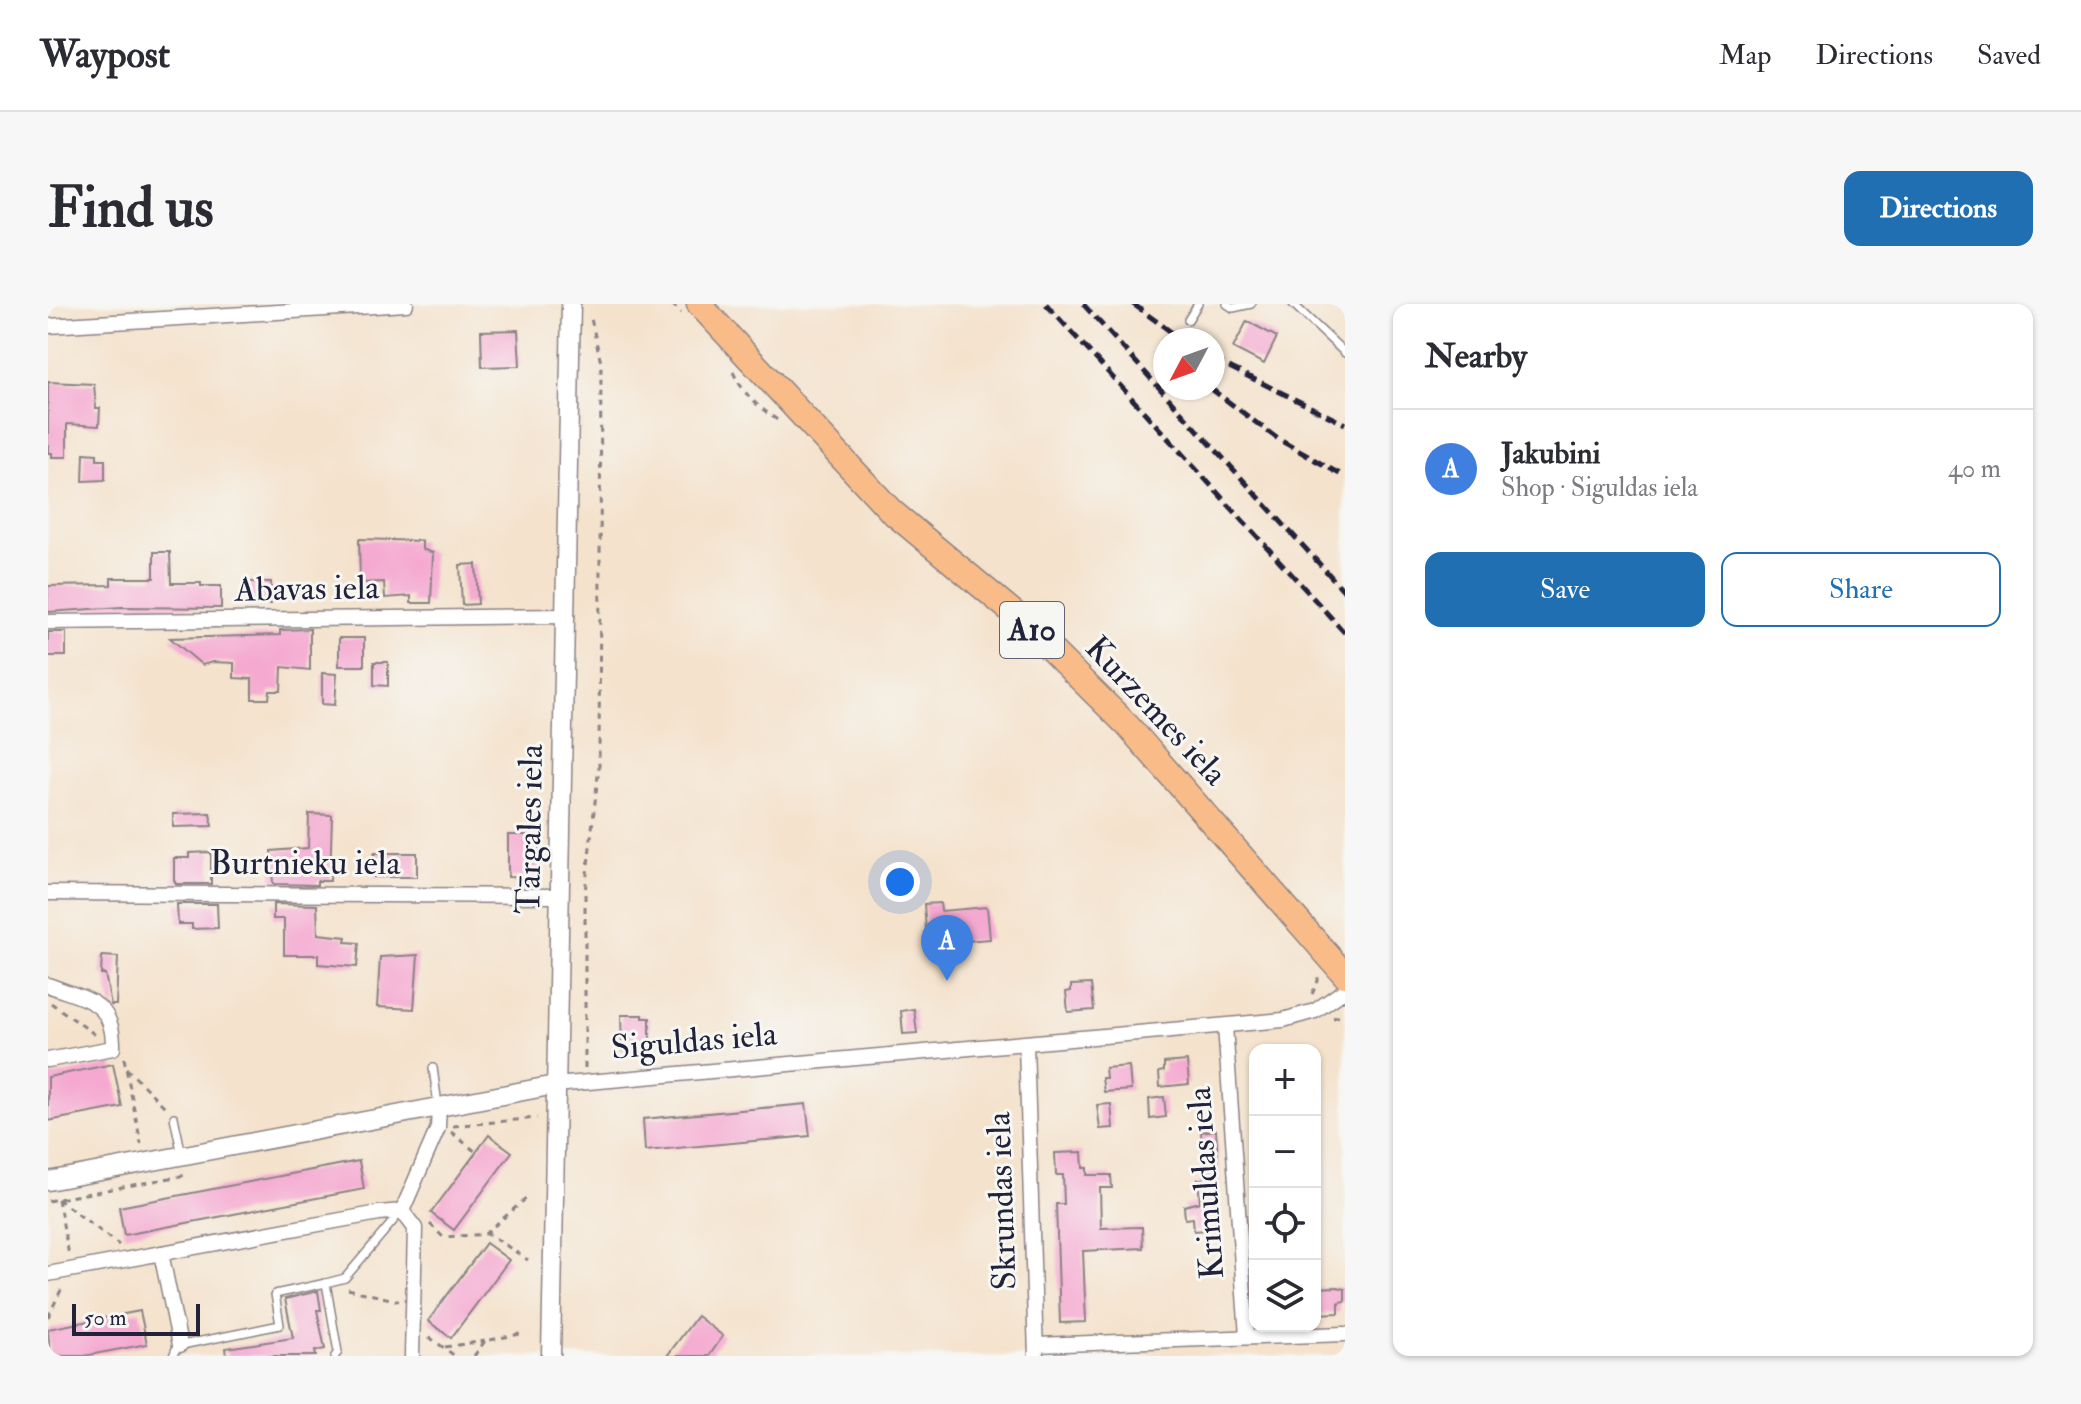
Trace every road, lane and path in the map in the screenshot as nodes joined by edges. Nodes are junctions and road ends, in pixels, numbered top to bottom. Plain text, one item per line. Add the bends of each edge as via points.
1 (406, 304) edge
2 (571, 304) edge
3 (586, 304) edge
4 (672, 304) edge
5 (1198, 304) edge
6 (1227, 304) edge
7 (1251, 304) edge
8 (1293, 304) edge
9 (690, 309) edge
10 (1188, 320) dead end
11 (48, 326) edge
12 (1345, 353) edge
13 (732, 370) dead end
14 (782, 424) dead end
15 (567, 616) junction
16 (48, 622) edge
17 (48, 893) edge
18 (561, 896) junction
19 (1318, 970) dead end
20 (1345, 975) edge
21 (48, 985) edge
22 (1345, 990) edge
23 (48, 1001) edge
24 (1315, 1011) junction
25 (1345, 1015) edge
26 (1225, 1026) junction
27 (1026, 1044) junction
28 (113, 1048) junction
29 (48, 1060) edge
30 (126, 1068) junction
31 (433, 1068) dead end
32 (585, 1083) junction
33 (555, 1085) junction
34 (439, 1106) junction
35 (174, 1117) joint
36 (531, 1119) dead end
37 (476, 1152) dead end
38 (182, 1157) junction
39 (147, 1173) junction
40 (48, 1181) edge
41 (530, 1195) dead end
42 (58, 1199) junction
43 (48, 1201) edge
44 (402, 1211) junction
45 (426, 1220) dead end
46 (485, 1234) junction
47 (161, 1253) junction
48 (139, 1257) junction
49 (528, 1260) dead end
50 (72, 1270) junction
51 (48, 1274) edge
52 (331, 1282) junction
53 (413, 1302) junction
54 (48, 1317) edge
55 (413, 1325) junction
56 (525, 1333) dead end
57 (1345, 1334) edge
58 (1247, 1336) junction
59 (485, 1341) junction
60 (444, 1347) junction
61 (1036, 1350) edge
62 (177, 1351) edge
63 (335, 1356) edge
64 (412, 1356) edge
65 (455, 1356) edge
66 (474, 1356) edge
67 (551, 1356) edge

1 - 11 street
2 - 15 street, Tārgales iela
3 - 32 path via 601,378 599,766 585,892
4 - 9 path
5 - 10 lane
6 - 7 lane
8 - 12 lane
9 - 20 highway, Kurzemes iela / A10 via 891,511 1015,614 1127,725
13 - 14 path via 741,390
15 - 16 street, Abavas iela
15 - 18 street, Tārgales iela
17 - 18 street, Burtnieku iela
18 - 33 street, Tārgales iela
19 - 24 path via 1311,996
21 - 28 street via 95,1003 108,1014
22 - 24 street, Siguldas iela
23 - 28 path
24 - 25 path via 1322,1025
24 - 26 street, Siguldas iela
26 - 27 street, Siguldas iela
26 - 58 street, Krimuldas iela
27 - 32 street, Siguldas iela
27 - 61 street, Skrundas iela
28 - 29 street
28 - 30 path via 123,1054
30 - 35 path
30 - 39 path
31 - 34 lane
32 - 33 street, Siguldas iela
33 - 34 street, Siguldas iela
33 - 67 street, Tārgales iela
34 - 38 street, Siguldas iela
34 - 44 street via 438,1128
35 - 38 lane
36 - 37 path via 448,1128
38 - 39 street, Siguldas iela
39 - 40 street, Siguldas iela
41 - 46 path
42 - 43 path
42 - 48 path
42 - 50 path
44 - 47 street
44 - 52 lane via 345,1278
44 - 53 street via 415,1228
45 - 46 path via 443,1237
46 - 49 path
47 - 48 street
47 - 62 street
48 - 50 street
50 - 51 street
50 - 54 path
52 - 53 path
52 - 62 lane via 275,1294 280,1325
52 - 63 lane
53 - 55 street
55 - 60 path
55 - 64 street
56 - 59 path
57 - 58 street
58 - 61 street
59 - 60 path
59 - 66 path
60 - 65 path

